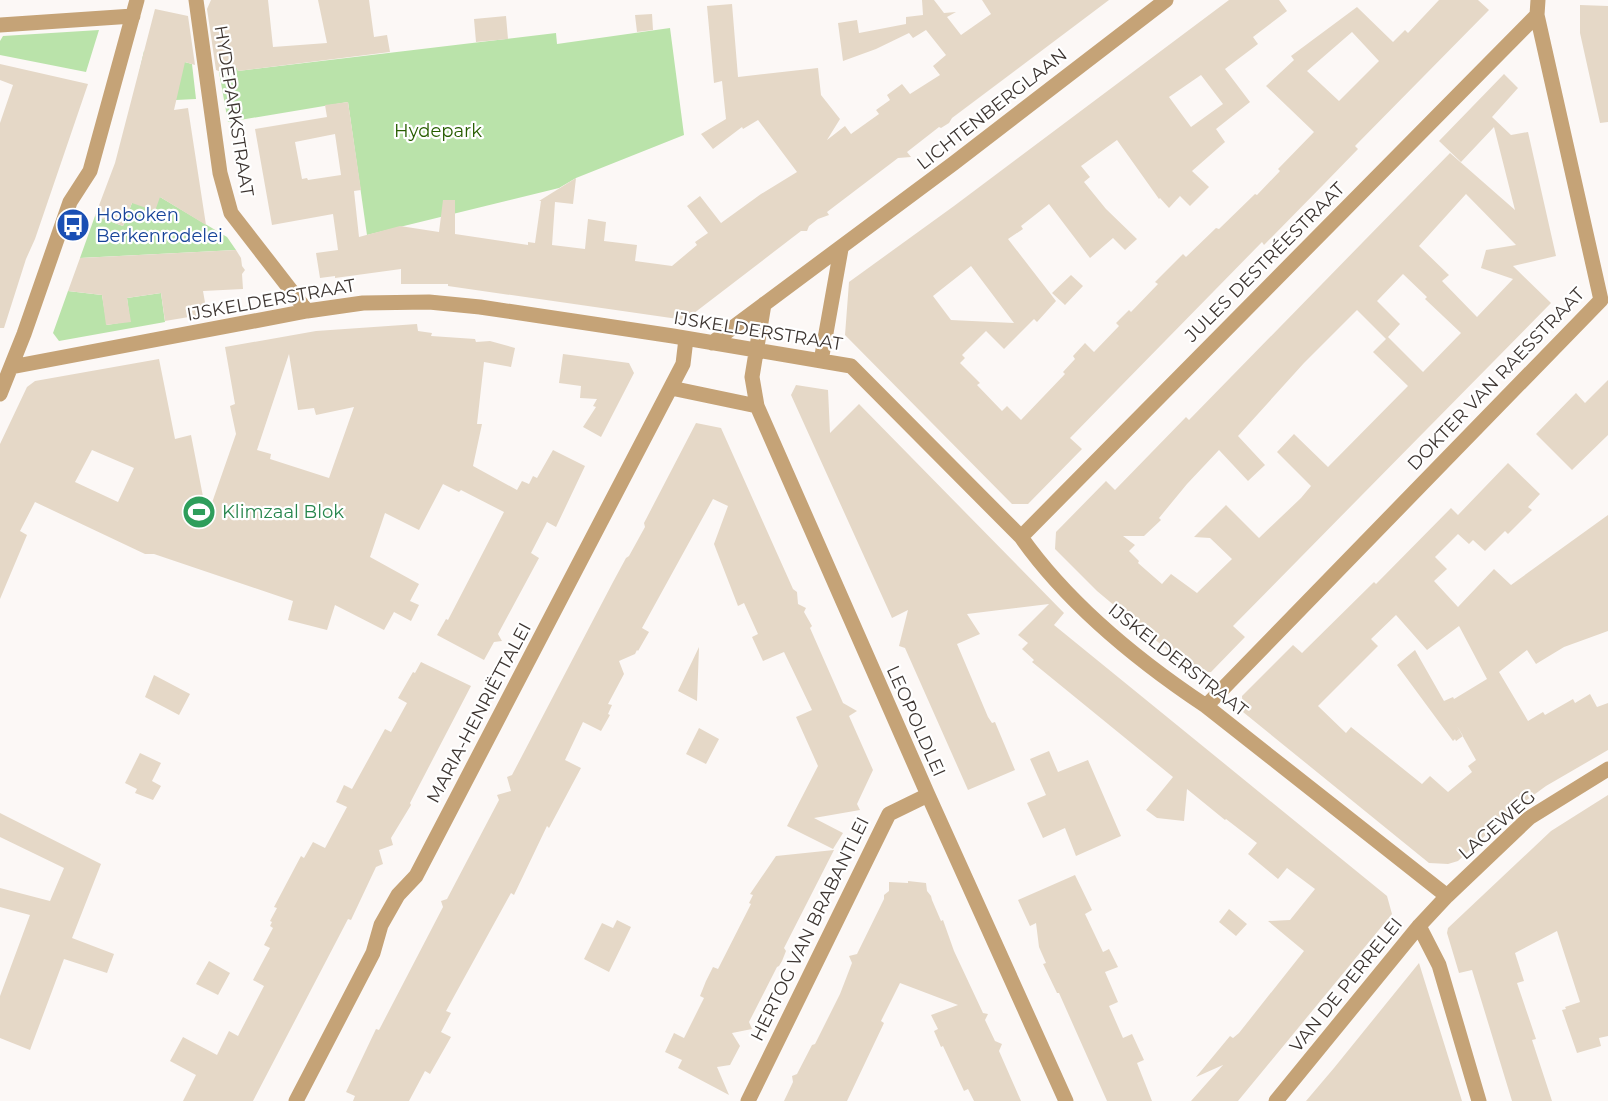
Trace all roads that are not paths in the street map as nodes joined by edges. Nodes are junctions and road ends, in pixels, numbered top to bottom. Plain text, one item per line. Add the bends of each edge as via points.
1 (137, 0) edge
2 (196, 0) edge
3 (1166, 0) edge
4 (1538, 7) edge
5 (133, 16) junction
6 (0, 25) edge
7 (840, 249) junction
8 (764, 304) junction
9 (306, 312) junction
10 (686, 339) junction
11 (712, 343) junction
12 (756, 351) junction
13 (821, 362) junction
14 (6, 365) edge
15 (671, 388) junction
16 (0, 394) edge
17 (757, 406) junction
18 (1021, 537) junction
19 (1206, 706) junction
20 (1608, 769) edge
21 (928, 795) junction
22 (1447, 896) junction
23 (1419, 926) junction
24 (296, 1101) edge
25 (748, 1101) edge
26 (1066, 1101) edge
27 (1276, 1101) edge
28 (1479, 1101) edge

1 - 5 street
2 - 9 street, HYDEPARKSTRAAT via 220,173 231,213
3 - 7 street, LICHTENBERGLAAN
4 - 18 street, JULES DESTRÉESTRAAT
4 - 19 street, DOKTER VAN RAESSTRAAT via 1601,300
5 - 6 street
5 - 14 street via 90,171 70,202
7 - 8 street, LICHTENBERGLAAN
7 - 13 street
8 - 11 street, LICHTENBERGLAAN
8 - 12 street
9 - 10 street, IJSKELDERSTRAAT via 363,303 429,302
9 - 14 street, IJSKELDERSTRAAT
10 - 11 street, IJSKELDERSTRAAT
10 - 15 street, MARIA-HENRIËTTALEI via 683,364
11 - 12 street, IJSKELDERSTRAAT
12 - 13 street, IJSKELDERSTRAAT
12 - 17 street, LEOPOLDLEI via 752,377
13 - 18 street, IJSKELDERSTRAAT via 851,366
14 - 16 street
15 - 17 street
15 - 24 street, MARIA-HENRIËTTALEI via 416,876 398,895 381,925 373,954
17 - 21 street, LEOPOLDLEI
18 - 19 street, IJSKELDERSTRAAT via 1088,614 1167,680
19 - 22 street, IJSKELDERSTRAAT
20 - 22 street, LAGEWEG via 1529,818
21 - 25 street, HERTOG VAN BRABANTLEI via 889,814
21 - 26 street, LEOPOLDLEI
22 - 23 street, VAN DE PERRELEI
23 - 27 street, VAN DE PERRELEI
23 - 28 street via 1439,965

